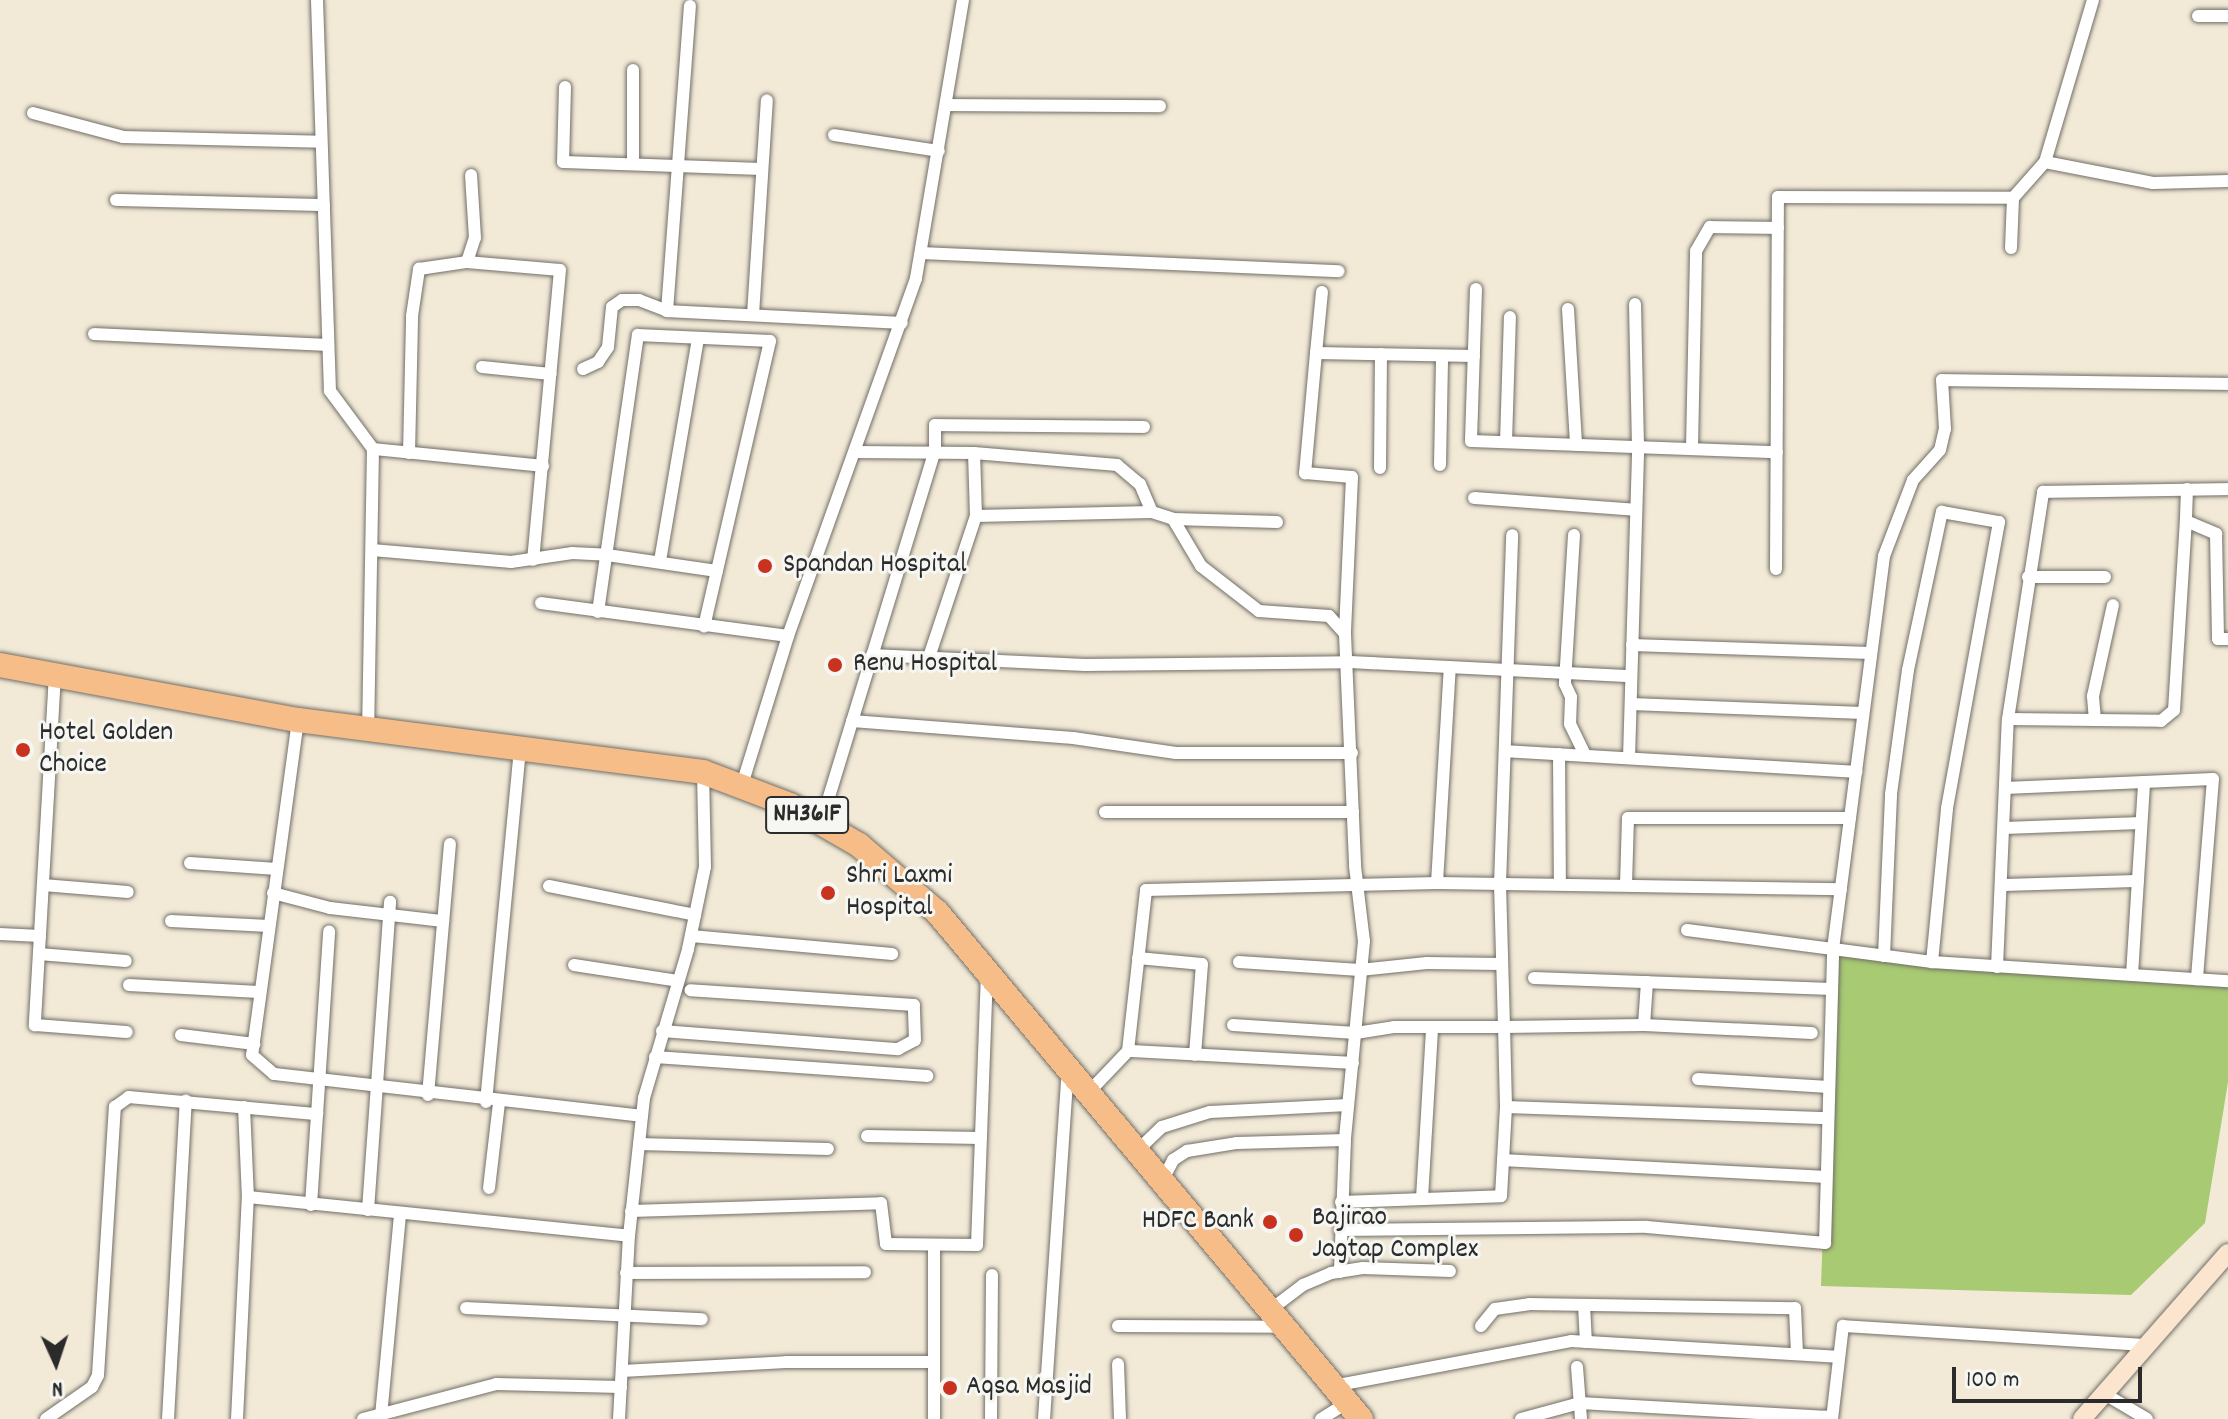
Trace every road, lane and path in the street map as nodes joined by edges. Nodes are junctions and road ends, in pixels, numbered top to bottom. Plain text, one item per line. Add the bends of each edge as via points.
1 (317, 0) edge
2 (963, 0) edge
3 (2093, 0) edge
4 (690, 6) dead end
5 (2198, 16) dead end
6 (2228, 16) edge
7 (633, 70) dead end
8 (565, 87) dead end
9 (767, 100) dead end
10 (946, 105) junction
11 (1160, 106) dead end
12 (33, 113) dead end
13 (834, 135) dead end
14 (321, 142) junction
15 (939, 151) junction
16 (2045, 162) junction
17 (633, 164) junction
18 (678, 166) junction
19 (762, 169) junction
20 (471, 175) dead end
21 (2228, 181) edge
22 (2013, 198) junction
23 (116, 200) dead end
24 (324, 205) junction
25 (1778, 228) junction
26 (2011, 248) dead end
27 (921, 253) junction
28 (467, 262) junction
29 (1339, 271) dead end
30 (1476, 289) dead end
31 (1322, 292) dead end
32 (1635, 304) dead end
33 (1568, 309) dead end
34 (667, 311) junction
35 (753, 315) junction
36 (1510, 317) dead end
37 (902, 323) junction
38 (94, 334) dead end
39 (698, 338) junction
40 (328, 345) junction
41 (1316, 353) junction
42 (1381, 354) junction
43 (1442, 356) junction
44 (1474, 356) junction
45 (482, 367) dead end
46 (583, 369) dead end
47 (551, 374) junction
48 (2228, 384) edge
49 (1144, 427) dead end
50 (1506, 442) junction
51 (1576, 445) junction
52 (1638, 447) junction
53 (1692, 447) junction
54 (373, 449) junction
55 (935, 451) junction
56 (855, 452) junction
57 (1777, 452) junction
58 (409, 453) junction
59 (974, 453) junction
60 (1440, 465) dead end
61 (543, 466) junction
62 (1380, 468) dead end
63 (2187, 489) junction
64 (2228, 489) edge
65 (1474, 498) dead end
66 (1636, 510) junction
67 (1152, 512) junction
68 (976, 516) junction
69 (1173, 519) junction
70 (2186, 521) junction
71 (1277, 522) dead end
72 (1512, 535) dead end
73 (1574, 535) dead end
74 (372, 550) junction
75 (607, 555) junction
76 (533, 560) junction
77 (660, 561) junction
78 (1776, 569) dead end
79 (717, 571) junction
80 (2028, 577) junction
81 (2105, 577) dead end
82 (541, 603) dead end
83 (2113, 605) dead end
84 (598, 612) junction
85 (704, 626) junction
86 (1345, 634) junction
87 (788, 636) junction
88 (2228, 639) edge
89 (1632, 645) junction
90 (1871, 653) junction
91 (872, 655) junction
92 (929, 657) junction
93 (1350, 662) junction
94 (0, 665) edge
95 (1450, 667) junction
96 (1508, 669) junction
97 (55, 672) junction
98 (1566, 673) junction
99 (1631, 676) junction
100 (1631, 704) junction
101 (1863, 713) junction
102 (2008, 719) junction
103 (298, 720) junction
104 (2095, 720) junction
105 (852, 721) junction
106 (368, 728) junction
107 (520, 747) junction
108 (1505, 751) junction
109 (1352, 753) junction
110 (1559, 754) junction
111 (1585, 755) junction
112 (1629, 758) junction
113 (703, 772) junction
114 (1856, 772) junction
115 (2144, 783) junction
116 (741, 788) junction
117 (2005, 788) junction
118 (1105, 812) dead end
119 (1353, 812) junction
120 (1850, 818) junction
121 (821, 823) junction
122 (2141, 823) junction
123 (2004, 828) junction
124 (450, 844) dead end
125 (190, 863) dead end
126 (277, 869) junction
127 (2138, 881) junction
128 (1437, 883) junction
129 (1500, 884) junction
130 (1560, 884) junction
131 (43, 885) junction
132 (1626, 885) junction
133 (2002, 885) junction
134 (549, 886) dead end
135 (1358, 888) junction
136 (1841, 889) junction
137 (128, 892) dead end
138 (273, 893) junction
139 (390, 907) junction
140 (695, 915) junction
141 (171, 921) dead end
142 (443, 921) junction
143 (269, 926) junction
144 (1687, 930) dead end
145 (329, 932) dead end
146 (0, 934) edge
147 (40, 936) junction
148 (691, 936) junction
149 (1833, 949) junction
150 (39, 954) junction
151 (892, 954) dead end
152 (1884, 956) junction
153 (1138, 958) junction
154 (126, 961) dead end
155 (1239, 962) dead end
156 (1932, 962) junction
157 (1501, 964) junction
158 (574, 965) dead end
159 (1997, 967) junction
160 (1360, 970) junction
161 (987, 972) junction
162 (2132, 975) junction
163 (1534, 978) dead end
164 (2197, 979) junction
165 (678, 981) junction
166 (2228, 981) edge
167 (1647, 982) junction
168 (129, 985) dead end
169 (1832, 989) junction
170 (691, 990) dead end
171 (259, 992) junction
172 (1233, 1025) dead end
173 (1644, 1025) junction
174 (1504, 1027) junction
175 (1432, 1029) junction
176 (662, 1031) junction
177 (127, 1032) dead end
178 (1356, 1033) junction
179 (1812, 1033) dead end
180 (181, 1035) dead end
181 (254, 1044) junction
182 (1128, 1051) junction
183 (1195, 1055) junction
184 (655, 1057) junction
185 (1353, 1063) junction
186 (1068, 1069) junction
187 (927, 1076) dead end
188 (320, 1079) junction
189 (1698, 1079) dead end
190 (1829, 1087) junction
191 (377, 1088) junction
192 (1088, 1093) junction
193 (428, 1095) junction
194 (186, 1101) junction
195 (493, 1103) junction
196 (1348, 1105) junction
197 (244, 1107) junction
198 (1506, 1107) junction
199 (317, 1114) junction
200 (642, 1116) junction
201 (1828, 1118) junction
202 (867, 1136) dead end
203 (981, 1138) junction
204 (1345, 1140) junction
205 (639, 1144) junction
206 (828, 1149) dead end
207 (1137, 1151) junction
208 (1503, 1160) junction
209 (1826, 1177) junction
210 (1162, 1181) junction
211 (489, 1188) dead end
212 (248, 1197) junction
213 (1422, 1198) junction
214 (1341, 1202) junction
215 (311, 1205) junction
216 (368, 1210) junction
217 (631, 1211) junction
218 (400, 1214) junction
219 (1340, 1230) junction
220 (629, 1236) junction
221 (934, 1245) junction
222 (2228, 1253) edge
223 (1450, 1271) dead end
224 (865, 1272) dead end
225 (1340, 1272) junction
226 (626, 1273) junction
227 (992, 1275) dead end
228 (1584, 1305) junction
229 (466, 1308) dead end
230 (624, 1313) junction
231 (702, 1319) dead end
232 (1277, 1319) junction
233 (1118, 1326) dead end
234 (1481, 1326) dead end
235 (1586, 1342) junction
236 (2142, 1345) junction
237 (1797, 1354) junction
238 (1839, 1357) junction
239 (934, 1362) junction
240 (1118, 1364) dead end
241 (1577, 1367) dead end
242 (622, 1371) junction
243 (621, 1387) junction
244 (2103, 1393) junction
245 (1347, 1403) edge
246 (1580, 1403) junction
247 (381, 1416) junction
248 (1832, 1418) edge
249 (46, 1419) edge
250 (168, 1419) edge
251 (237, 1419) edge
252 (363, 1419) edge
253 (619, 1419) edge
254 (934, 1419) edge
255 (991, 1419) edge
256 (1044, 1419) edge
257 (1120, 1419) edge
258 (1321, 1419) edge
259 (1521, 1419) edge
260 (1581, 1419) edge
261 (2082, 1419) edge
262 (2147, 1419) edge

1 - 14 street
2 - 10 street
3 - 16 street
4 - 18 street
5 - 6 street
7 - 17 street
8 - 17 street via 563,162
9 - 19 street
10 - 11 street
10 - 15 street
12 - 14 street via 123,137
13 - 15 street
14 - 24 street
15 - 27 street
16 - 21 street via 2153,183
16 - 22 street
17 - 18 street
18 - 19 street
18 - 34 street
19 - 35 street
20 - 28 street via 475,238
22 - 25 street via 1778,197
22 - 26 street
23 - 24 street
24 - 40 street
25 - 53 street via 1710,227 1696,251
25 - 57 street
27 - 29 street
27 - 37 street
28 - 47 street via 560,270
28 - 58 street via 419,269 412,316
30 - 44 street
31 - 41 street
32 - 52 street
33 - 51 street
34 - 35 street
34 - 46 street via 639,300 622,300 612,307 608,347 598,362
35 - 37 street
36 - 50 street
37 - 56 street
38 - 40 street
39 - 75 street via 638,335
39 - 77 street
39 - 79 street via 770,341
40 - 54 street via 330,391
41 - 42 street
41 - 86 street via 1305,473 1352,477
42 - 43 street
42 - 62 street
43 - 44 street
43 - 60 street
44 - 50 street via 1471,441
45 - 47 street
47 - 61 street
48 - 90 street via 1942,380 1945,429 1940,450 1913,480 1884,556
49 - 55 street via 935,425
50 - 51 street
51 - 52 street
52 - 53 street
52 - 66 street
53 - 57 street
54 - 58 street
54 - 74 street
55 - 56 street
55 - 59 street
55 - 91 street
56 - 87 street
57 - 78 street
58 - 61 street
59 - 67 street via 1117,465 1140,484
59 - 68 street
61 - 76 street
63 - 64 street
63 - 70 street
63 - 80 street via 2043,492
65 - 66 street
66 - 89 street
67 - 68 street
67 - 69 street
68 - 92 street
69 - 71 street
69 - 86 street via 1201,566 1259,611 1329,616
70 - 88 street via 2216,534 2218,639
70 - 104 street via 2174,710 2161,721
72 - 96 street
73 - 98 street
74 - 76 street
74 - 106 street
75 - 76 street via 572,553
75 - 77 street
75 - 84 street
77 - 79 street
79 - 85 street
80 - 81 street
80 - 102 street
82 - 84 street
83 - 104 street via 2093,696
84 - 85 street
85 - 87 street
86 - 93 street
87 - 116 street
89 - 90 street
89 - 99 street
90 - 101 street
91 - 92 street
91 - 105 street
92 - 93 street via 1085,665
93 - 95 street
93 - 109 street
94 - 97 highway, NH361F
95 - 96 street
95 - 128 street
96 - 98 street
96 - 108 street
97 - 103 highway, NH361F
97 - 131 street
98 - 99 street
98 - 111 street via 1570,724
99 - 100 street
100 - 101 street
100 - 112 street
101 - 114 street
102 - 104 street
102 - 117 street
103 - 106 highway, NH361F
103 - 126 street
105 - 109 street via 1073,738 1176,753
105 - 121 street
106 - 107 highway, NH361F
107 - 113 highway, NH361F
107 - 195 street
108 - 110 street
108 - 129 street
109 - 119 street
110 - 111 street
110 - 130 street
111 - 112 street
112 - 114 street
113 - 116 highway, NH361F
113 - 140 street via 705,867
114 - 120 street
115 - 117 street
115 - 122 street
115 - 164 street via 2213,779
116 - 121 highway, NH361F
117 - 123 street
118 - 119 street
119 - 135 street
120 - 132 street via 1628,818
120 - 136 street
121 - 161 highway, NH361F via 859,845 937,912
122 - 123 street
122 - 127 street
123 - 133 street
124 - 142 street
125 - 126 street
126 - 138 street
127 - 133 street
127 - 162 street
128 - 129 street
128 - 135 street
129 - 130 street
129 - 157 street
130 - 132 street
131 - 137 street
131 - 147 street
132 - 136 street
133 - 159 street
134 - 140 street
135 - 153 street via 1146,890
135 - 160 street via 1364,941
136 - 149 street
138 - 139 street via 330,908
138 - 143 street
139 - 142 street
139 - 191 street
140 - 148 street
141 - 143 street
142 - 193 street
143 - 171 street
144 - 149 street
145 - 188 street
146 - 147 street
147 - 150 street
148 - 151 street
148 - 165 street
149 - 152 street
149 - 169 street
150 - 154 street
150 - 177 street via 35,1025
152 - 156 street
152 - 156 street via 1897,747 1942,512 1999,522 1947,809
153 - 182 street
153 - 183 street via 1202,964
155 - 160 street
156 - 159 street
157 - 160 street via 1427,963
157 - 174 street
158 - 165 street
159 - 162 street
160 - 178 street
161 - 186 highway, NH361F
161 - 203 street
162 - 164 street
163 - 167 street
164 - 166 street
165 - 176 street
167 - 169 street
167 - 173 street
168 - 171 street
169 - 190 street
170 - 176 street via 914,1005 915,1040 898,1049
171 - 181 street
172 - 178 street
173 - 174 street
173 - 179 street
174 - 175 street
174 - 198 street
175 - 178 street
175 - 213 street
176 - 184 street
178 - 185 street
180 - 181 street
181 - 188 street via 252,1055 274,1074
182 - 183 street
182 - 192 street
183 - 185 street
184 - 187 street
184 - 200 street
185 - 196 street
186 - 192 highway, NH361F
186 - 256 street
188 - 191 street
188 - 199 street
189 - 190 street
190 - 201 street
191 - 193 street
191 - 216 street
192 - 207 highway, NH361F
193 - 195 street
194 - 197 street
194 - 249 street via 129,1097 115,1107 98,1375 92,1387
194 - 250 street
195 - 200 street
195 - 211 street
196 - 204 street
196 - 207 street via 1210,1112 1162,1127
197 - 199 street
197 - 212 street
198 - 201 street
198 - 208 street
199 - 215 street
200 - 205 street
201 - 209 street
202 - 203 street
203 - 221 street via 977,1245
204 - 210 street via 1237,1143 1187,1151 1173,1160
204 - 214 street
205 - 206 street
205 - 217 street
207 - 210 highway, NH361F
208 - 209 street
208 - 213 street via 1501,1196
209 - 219 street via 1825,1243 1647,1227
210 - 232 highway, NH361F
212 - 215 street
212 - 251 street
213 - 214 street
214 - 219 street
215 - 216 street
216 - 218 street
217 - 220 street
217 - 221 street via 881,1203 886,1244
218 - 220 street
218 - 247 street
219 - 225 street
220 - 226 street
221 - 239 street
222 - 236 street
223 - 225 street
224 - 226 street
225 - 232 street via 1303,1285
226 - 230 street
227 - 255 street
228 - 234 street via 1495,1309
228 - 235 street
228 - 237 street via 1795,1308
229 - 230 street
230 - 231 street
230 - 242 street
232 - 233 street
232 - 245 highway, NH361F
235 - 237 street
235 - 245 street
236 - 238 street via 1992,1331 1843,1326
236 - 244 street
237 - 238 street
238 - 248 street
239 - 242 street via 786,1362
239 - 254 street
240 - 257 street
241 - 246 street
242 - 243 street
243 - 247 street via 496,1384
243 - 253 street
244 - 261 street
244 - 262 street
245 - 258 street
246 - 248 street
246 - 259 street
246 - 260 street
247 - 252 street

